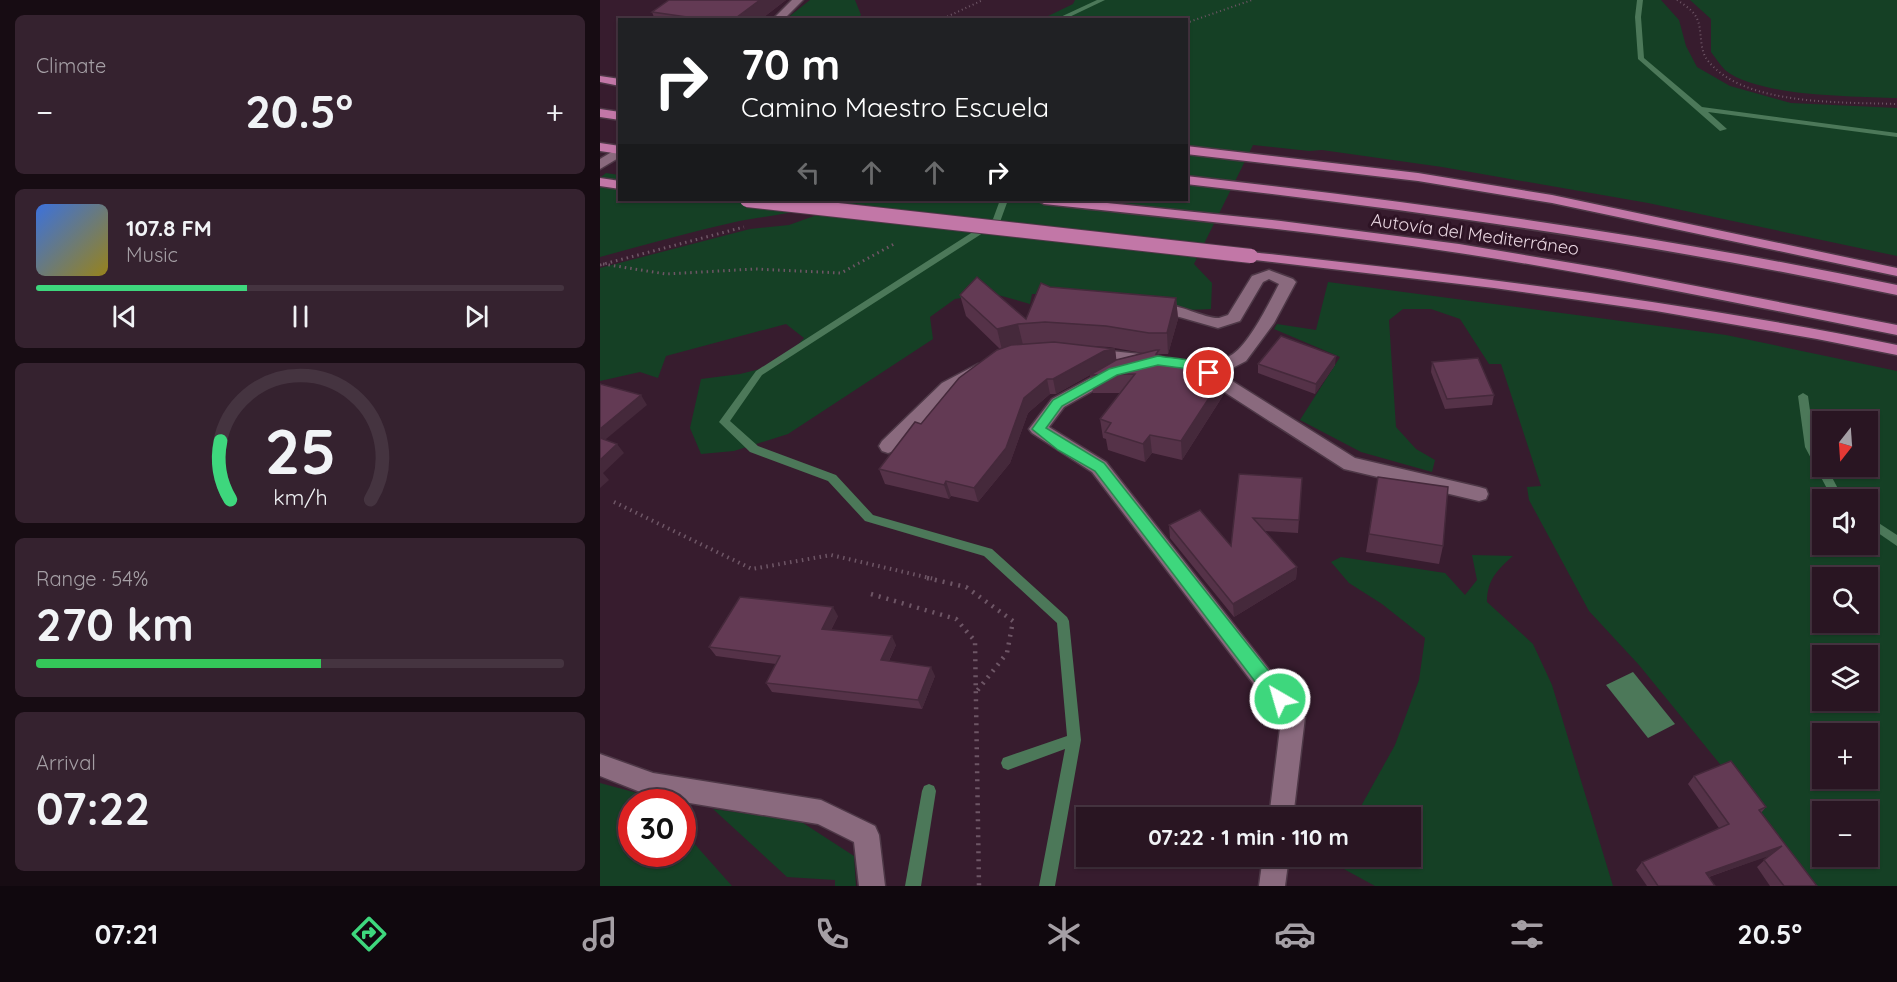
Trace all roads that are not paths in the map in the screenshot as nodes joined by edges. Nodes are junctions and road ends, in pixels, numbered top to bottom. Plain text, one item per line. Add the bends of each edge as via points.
1 (798, 0) edge
2 (779, 18) edge
3 (600, 79) edge
4 (618, 84) edge
5 (600, 113) edge
6 (618, 116) edge
7 (600, 147) edge
8 (1188, 150) edge
9 (618, 151) edge
10 (618, 152) edge
11 (600, 165) edge
12 (1188, 180) edge
13 (600, 182) edge
14 (618, 184) edge
15 (756, 201) edge
16 (1053, 201) edge
17 (1897, 272) edge
18 (1897, 290) edge
19 (1144, 309) edge
20 (1897, 330) edge
21 (1897, 350) edge
22 (1077, 353) edge
23 (994, 360) edge
24 (888, 446) dead end
25 (1479, 494) dead end
26 (600, 765) edge
27 (1282, 807) edge
28 (1275, 867) edge
29 (872, 886) edge
30 (1272, 886) edge

1 - 2 street
3 - 4 highway
5 - 6 highway
7 - 9 highway
8 - 17 highway via 1418,177 1552,199
10 - 11 street
12 - 18 highway, Autovía del Mediterráneo via 1636,240
13 - 14 highway
15 - 21 highway, bridge via 1636,303
16 - 20 highway, Autovía del Mediterráneo via 1273,225 1516,258
19 - 25 street via 1178,311 1218,323 1234,318 1257,279 1269,274 1288,282 1266,323 1240,357 1200,369 1350,464
22 - 27 street via 1164,361 1113,372 1058,403 1038,429 1100,467 1293,717
23 - 24 street via 948,387
26 - 29 street via 653,785 821,812 866,835
28 - 30 street

